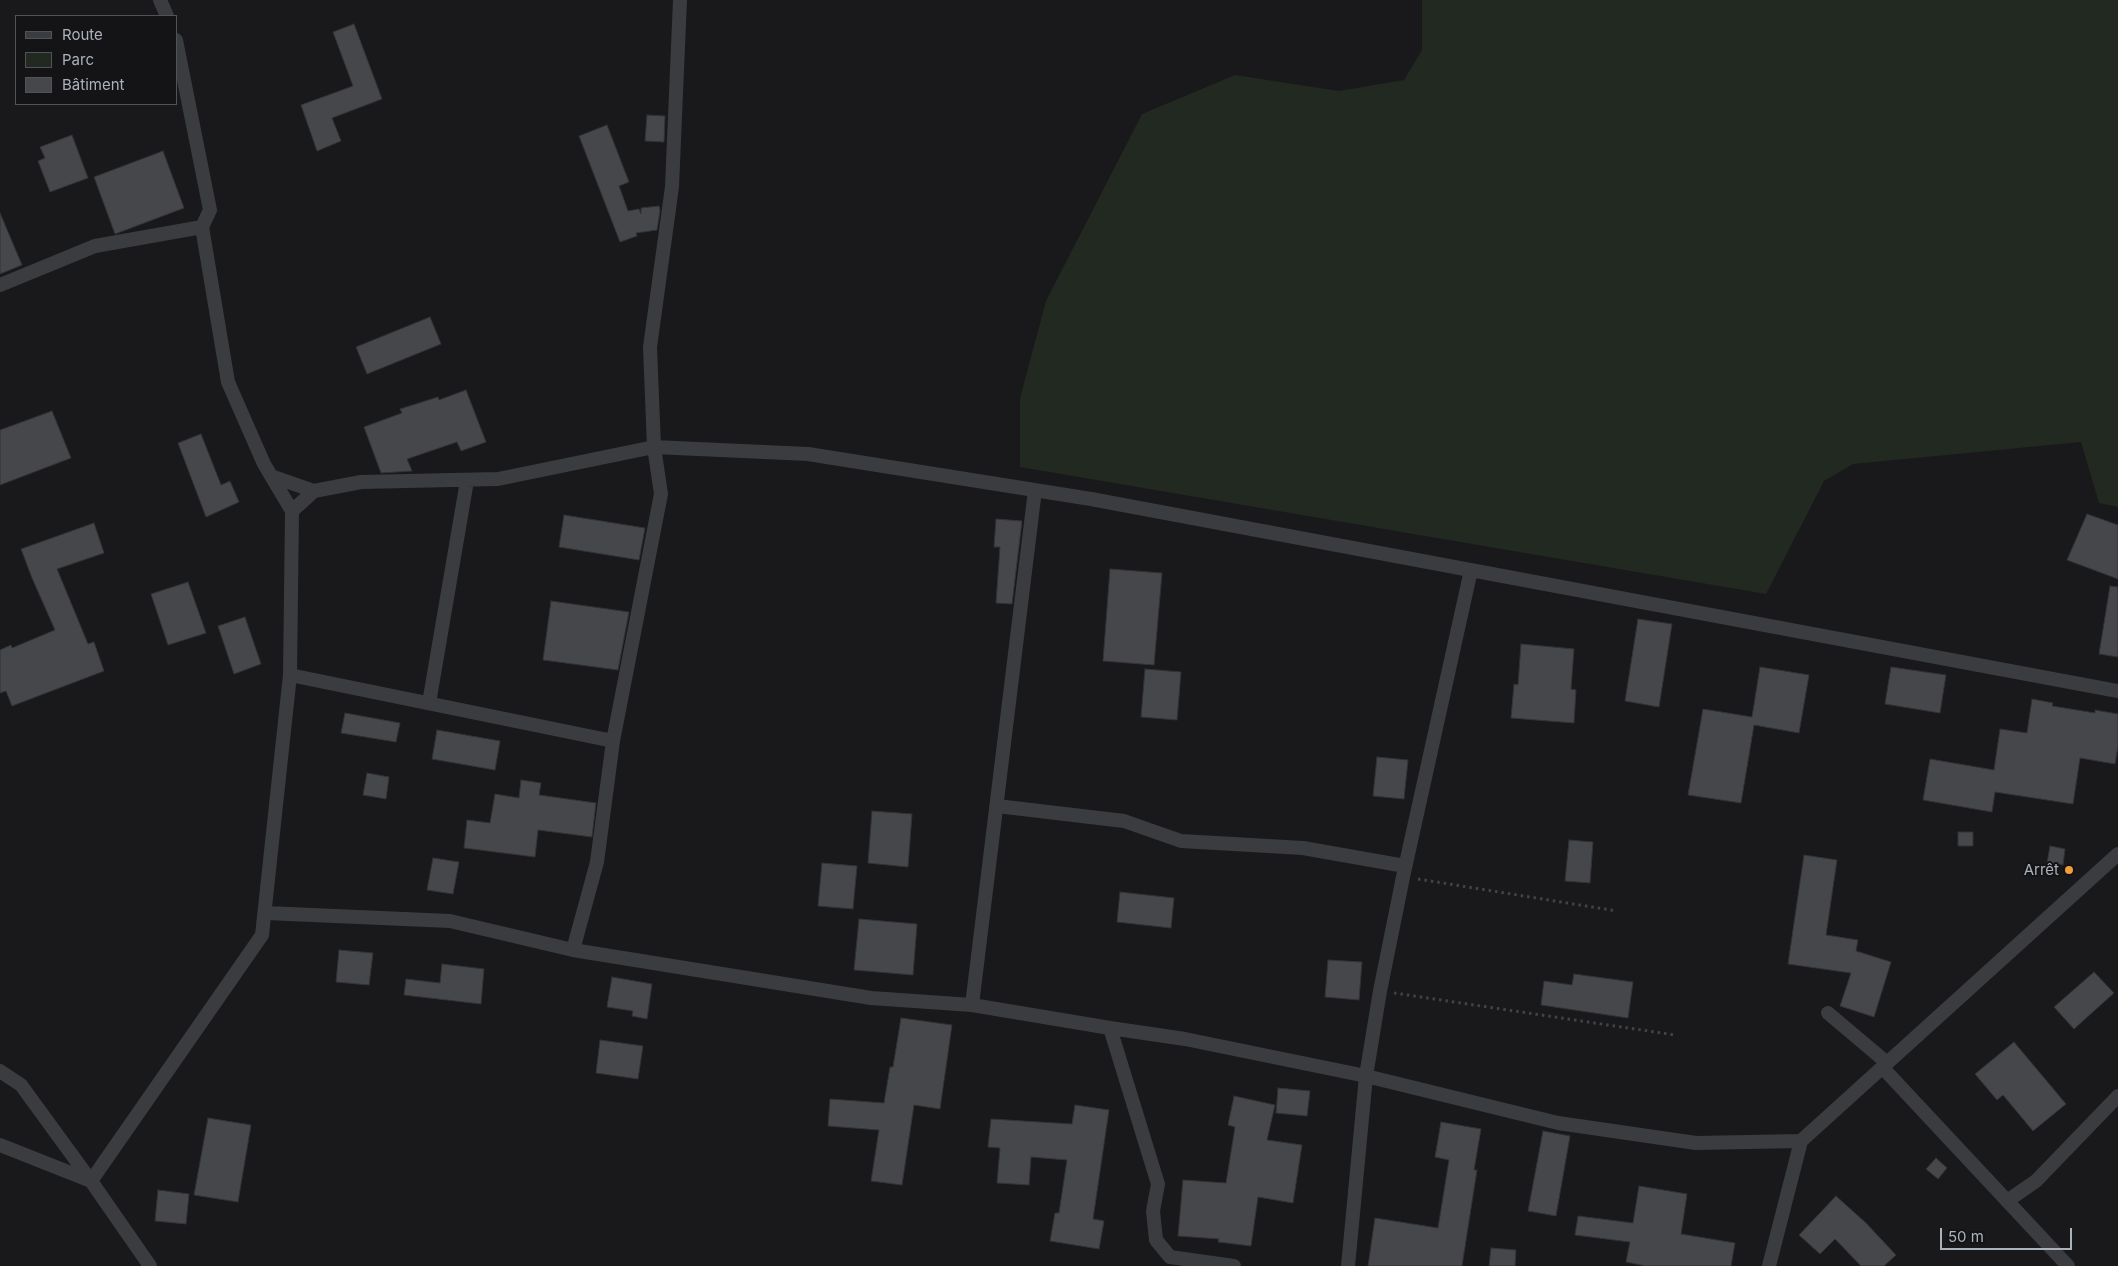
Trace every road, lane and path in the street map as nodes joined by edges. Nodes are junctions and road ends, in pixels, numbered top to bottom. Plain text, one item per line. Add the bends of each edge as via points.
1 (160, 0) edge
2 (680, 0) edge
3 (167, 15) edge
4 (178, 50) edge
5 (202, 227) junction
6 (0, 285) edge
7 (654, 447) junction
8 (271, 476) junction
9 (467, 481) junction
10 (1035, 490) junction
11 (314, 492) junction
12 (292, 511) junction
13 (1471, 570) junction
14 (290, 675) junction
15 (2118, 691) edge
16 (429, 704) junction
17 (612, 741) junction
18 (997, 806) junction
19 (2118, 854) edge
20 (1404, 871) junction
21 (1617, 911) dead end
22 (266, 913) junction
23 (573, 950) junction
24 (1380, 991) junction
25 (972, 1005) junction
26 (1828, 1013) dead end
27 (1110, 1028) junction
28 (1675, 1035) dead end
29 (1882, 1067) junction
30 (0, 1071) edge
31 (1366, 1076) junction
32 (2118, 1096) edge
33 (1801, 1141) junction
34 (0, 1144) edge
35 (91, 1181) junction
36 (2007, 1201) junction
37 (150, 1266) edge
38 (1234, 1266) edge
39 (1348, 1266) edge
40 (1769, 1266) edge
41 (2068, 1266) edge

1 - 3 street
2 - 7 street via 672,187 650,348
4 - 5 street via 210,210
5 - 6 street via 95,246
5 - 8 street via 228,382
7 - 9 street via 498,479
7 - 10 street via 808,454
7 - 17 street via 661,494
8 - 11 street
8 - 12 street
9 - 11 street via 361,482
9 - 16 street
10 - 13 street
10 - 18 street
11 - 12 street
12 - 14 street
13 - 15 street
13 - 20 street
14 - 16 street
14 - 22 street
16 - 17 street
17 - 23 street via 597,862
18 - 20 street via 1124,821 1182,841 1303,848
18 - 25 street
19 - 29 street
20 - 21 path
20 - 24 street
22 - 23 street via 450,921
22 - 35 street via 262,935
23 - 25 street via 870,998
24 - 28 path
24 - 31 street
25 - 27 street
26 - 29 street via 1886,1062
27 - 31 street via 1185,1039
27 - 38 street via 1158,1184 1153,1210 1156,1240 1170,1258
29 - 33 street
29 - 36 street
30 - 35 street via 21,1085
31 - 33 street via 1558,1123 1696,1143
31 - 39 street
32 - 36 street via 2036,1181
33 - 40 street
34 - 35 street
35 - 37 street
36 - 41 street

